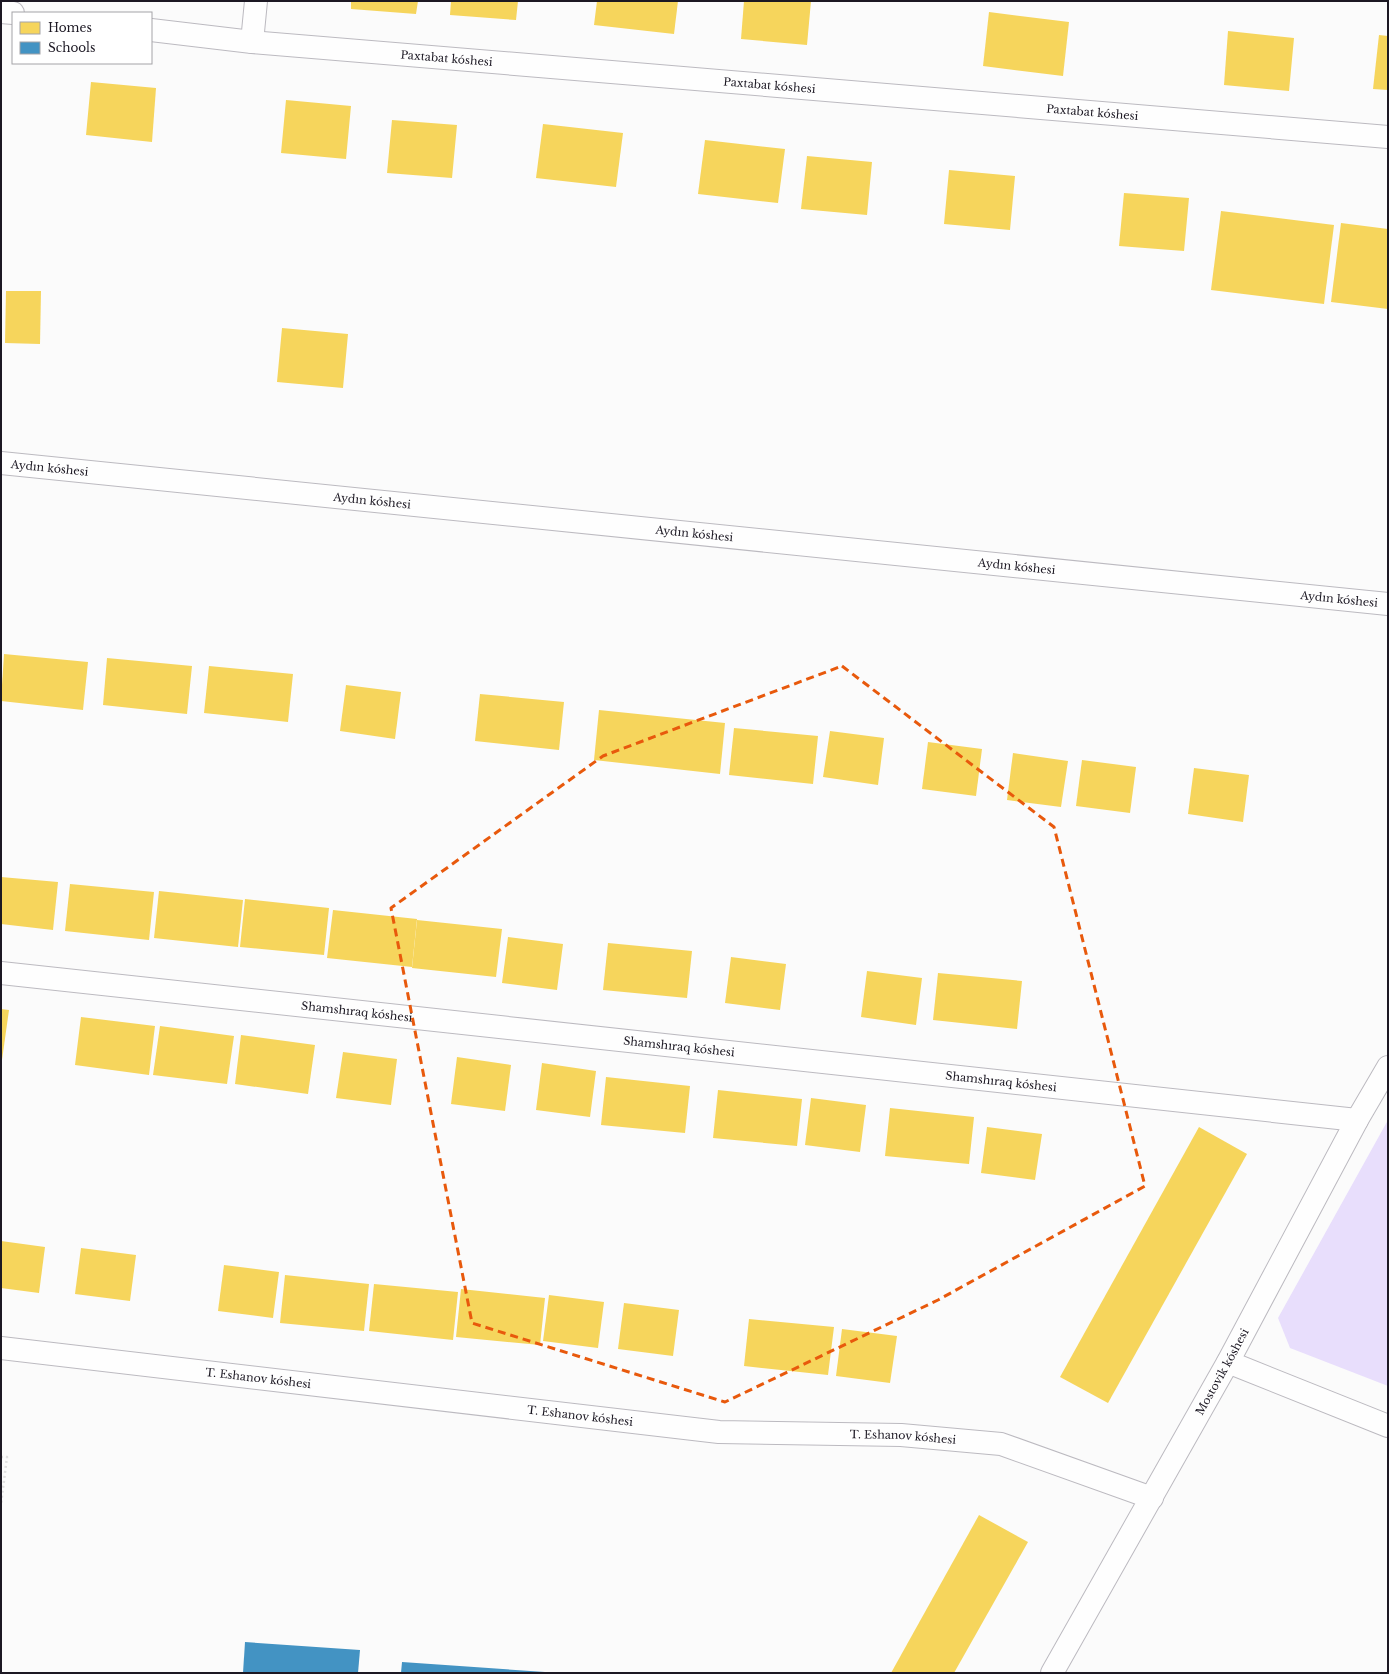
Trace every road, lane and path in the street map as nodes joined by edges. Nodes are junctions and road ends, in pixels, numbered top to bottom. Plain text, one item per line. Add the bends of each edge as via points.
1 (256, 1) edge
2 (1, 12) edge
3 (12, 14) edge
4 (152, 30) edge
5 (252, 42) junction
6 (1388, 137) edge
7 (1, 463) edge
8 (1388, 604) edge
9 (1, 973) edge
10 (1388, 1067) edge
11 (1357, 1120) junction
12 (1, 1348) edge
13 (1228, 1362) junction
14 (1388, 1426) edge
15 (1, 1457) edge
16 (1152, 1498) junction
17 (1, 1504) edge
18 (1052, 1673) edge

1 - 5 street
2 - 3 street
4 - 5 street, Paxtabat kóshesi
5 - 6 street, Paxtabat kóshesi
7 - 8 street, Aydın kóshesi
9 - 11 street, Shamshıraq kóshesi
10 - 11 street, Mostovik kóshesi
11 - 13 street, Mostovik kóshesi
12 - 16 street, T. Eshanov kóshesi via 719,1432 901,1434 1001,1444
13 - 14 street
13 - 16 street, Mostovik kóshesi
15 - 17 path via 7,1458
16 - 18 street, Mostovik kóshesi

